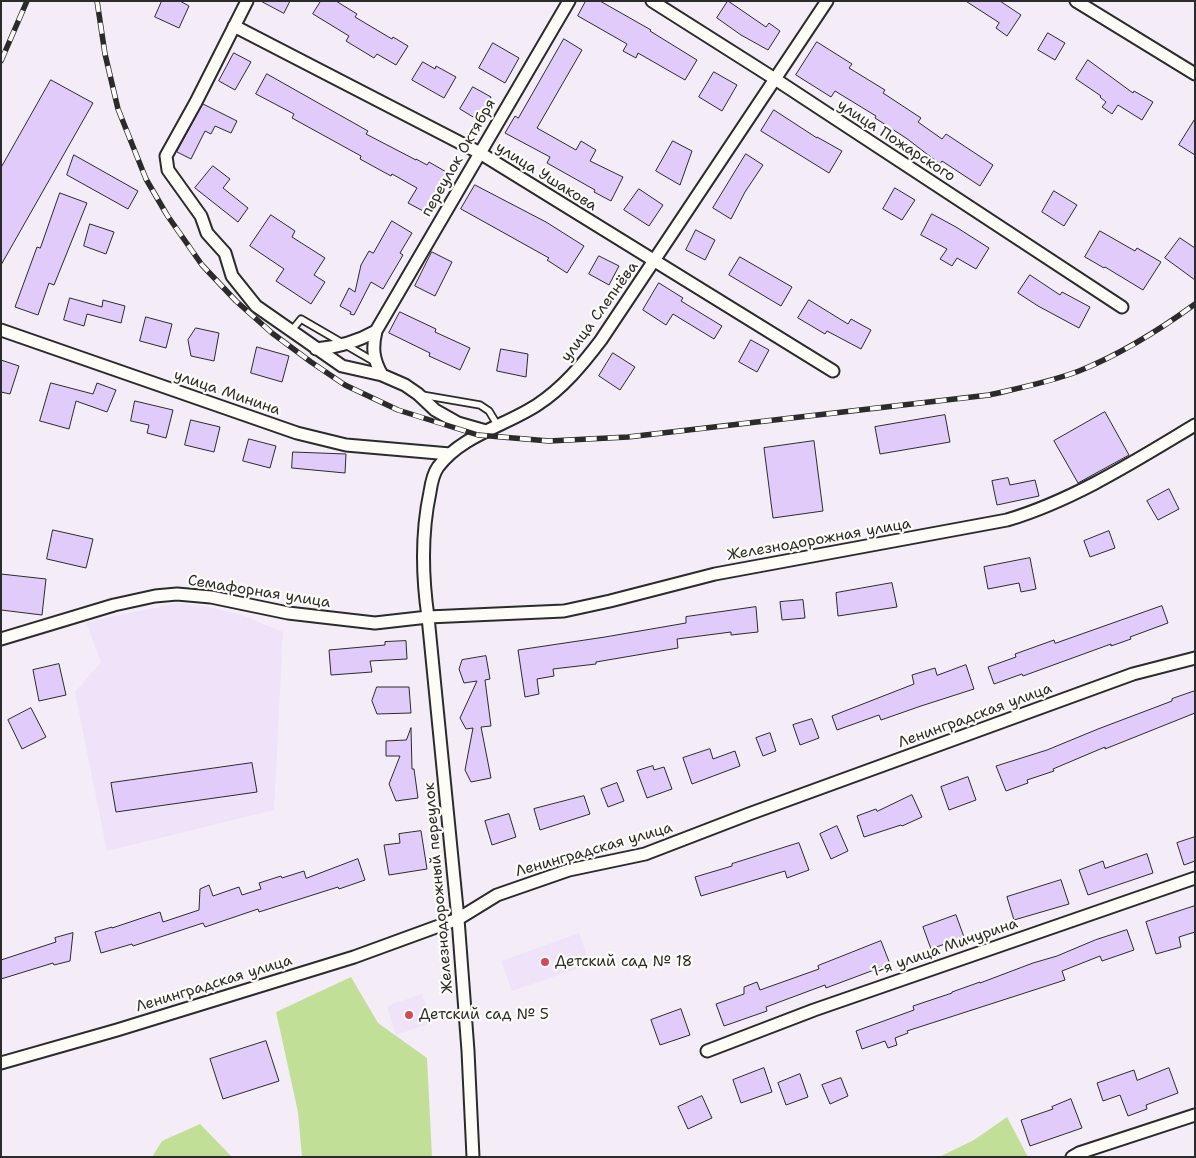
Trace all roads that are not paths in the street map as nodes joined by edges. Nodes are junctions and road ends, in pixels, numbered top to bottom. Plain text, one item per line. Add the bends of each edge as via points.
1 (247, 1) edge
2 (569, 1) edge
3 (652, 1) edge
4 (827, 1) edge
5 (1076, 1) edge
6 (234, 26) junction
7 (1195, 74) edge
8 (775, 79) junction
9 (480, 153) junction
10 (654, 261) junction
11 (1122, 308) dead end
12 (1, 330) edge
13 (292, 330) junction
14 (376, 331) junction
15 (346, 345) junction
16 (316, 349) junction
17 (374, 362) junction
18 (833, 372) dead end
19 (382, 375) junction
20 (418, 394) junction
21 (1195, 425) edge
22 (498, 426) junction
23 (486, 431) junction
24 (450, 454) junction
25 (428, 617) junction
26 (1, 639) edge
27 (1195, 658) edge
28 (1195, 878) edge
29 (458, 919) junction
30 (707, 1051) dead end
31 (1, 1063) edge
32 (1195, 1115) edge
33 (473, 1157) edge
34 (1072, 1157) edge

1 - 6 street
2 - 9 street, переулок Октября
3 - 8 street, улица Пожарского
4 - 8 street, улица Слепнёва
5 - 7 street
6 - 9 street, улица Ушакова
6 - 13 street via 166,156 168,170 200,216 207,233 225,253 232,276 256,306
8 - 10 street, улица Слепнёва
8 - 11 street, улица Пожарского
9 - 10 street, улица Ушакова
9 - 14 street, переулок Октября
10 - 18 street, улица Ушакова
10 - 22 street, улица Слепнёва via 577,371 536,406
12 - 24 street, улица Минина via 297,433 346,445
13 - 15 lane via 301,318
13 - 16 street
14 - 15 street
14 - 17 street, переулок Октября via 372,345
15 - 16 street
15 - 17 lane
16 - 19 street via 342,366
17 - 19 street
19 - 20 street
20 - 22 lane via 480,405 489,411
20 - 23 street via 435,410 458,423
21 - 25 street, Железнодорожная улица via 1096,482 1037,511 1006,520 715,574 564,611
22 - 23 street, улица Слепнёва
23 - 24 street, улица Слепнёва
24 - 25 street, улица Слепнёва via 436,469 425,512 423,587
25 - 26 street, Семафорная улица via 375,623 288,613 211,597 177,594 114,605
25 - 29 street, Железнодорожный переулок
27 - 29 street, Ленинградская улица via 1133,674 645,854 569,870 497,895
28 - 30 street, 1-я улица Мичурина via 814,1010
29 - 31 street, Ленинградская улица via 344,960
29 - 33 street, Железнодорожный переулок
32 - 34 street

